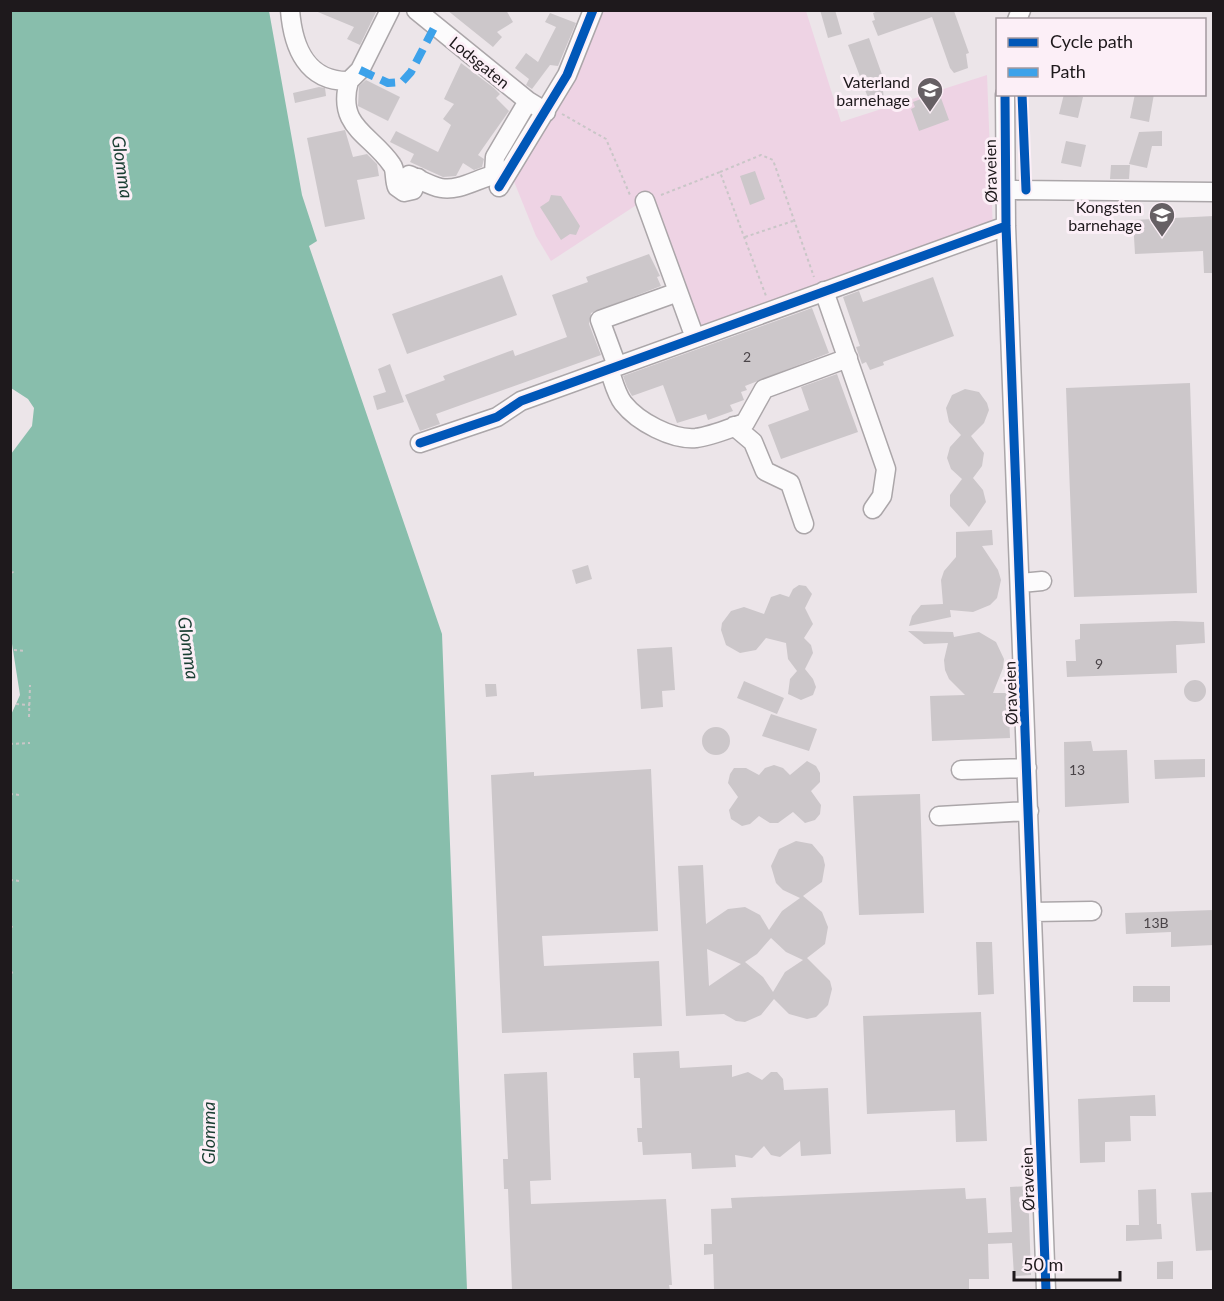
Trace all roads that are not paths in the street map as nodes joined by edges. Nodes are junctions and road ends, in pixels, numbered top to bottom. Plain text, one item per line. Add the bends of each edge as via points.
1 (290, 10) edge
2 (390, 10) edge
3 (416, 10) edge
4 (593, 10) edge
5 (349, 81) junction
6 (1005, 96) edge
7 (528, 101) junction
8 (548, 110) junction
9 (394, 167) junction
10 (418, 178) junction
11 (500, 178) junction
12 (1006, 190) junction
13 (1214, 192) edge
14 (646, 205) road end
15 (1006, 226) junction
16 (678, 292) junction
17 (822, 292) junction
18 (695, 338) junction
19 (848, 358) junction
20 (613, 367) junction
21 (734, 426) junction
22 (420, 443) dead end
23 (873, 509) dead end
24 (804, 524) dead end
25 (1042, 581) dead end
26 (1021, 583) junction
27 (1027, 768) junction
28 (961, 770) dead end
29 (1029, 811) junction
30 (939, 816) dead end
31 (1092, 911) dead end
32 (1032, 912) junction
33 (1046, 1290) edge

1 - 5 street via 292,35 315,74 333,82
2 - 5 street via 360,70
3 - 7 street, Lodsgaten
4 - 8 street
5 - 9 street via 349,117
6 - 12 street, Øraveien
7 - 8 street, Lodsgaten
7 - 11 street via 495,157
8 - 11 street
9 - 10 street
9 - 10 street via 397,187 404,192 413,189
10 - 11 street via 451,189
12 - 13 street
12 - 15 street, Øraveien
14 - 16 street
15 - 17 street
15 - 26 street, Øraveien
16 - 18 street
16 - 20 street via 600,320
17 - 18 street
17 - 19 street
18 - 20 street
19 - 21 street via 764,389 745,423
19 - 23 street via 886,469 882,496
20 - 21 street via 622,401 663,431 688,438
20 - 22 street via 521,401 497,417
21 - 24 street via 753,442 765,471 790,483
25 - 26 street
26 - 27 street, Øraveien
27 - 28 street
27 - 29 street, Øraveien
29 - 30 street
29 - 32 street, Øraveien
31 - 32 street
32 - 33 street, Øraveien

